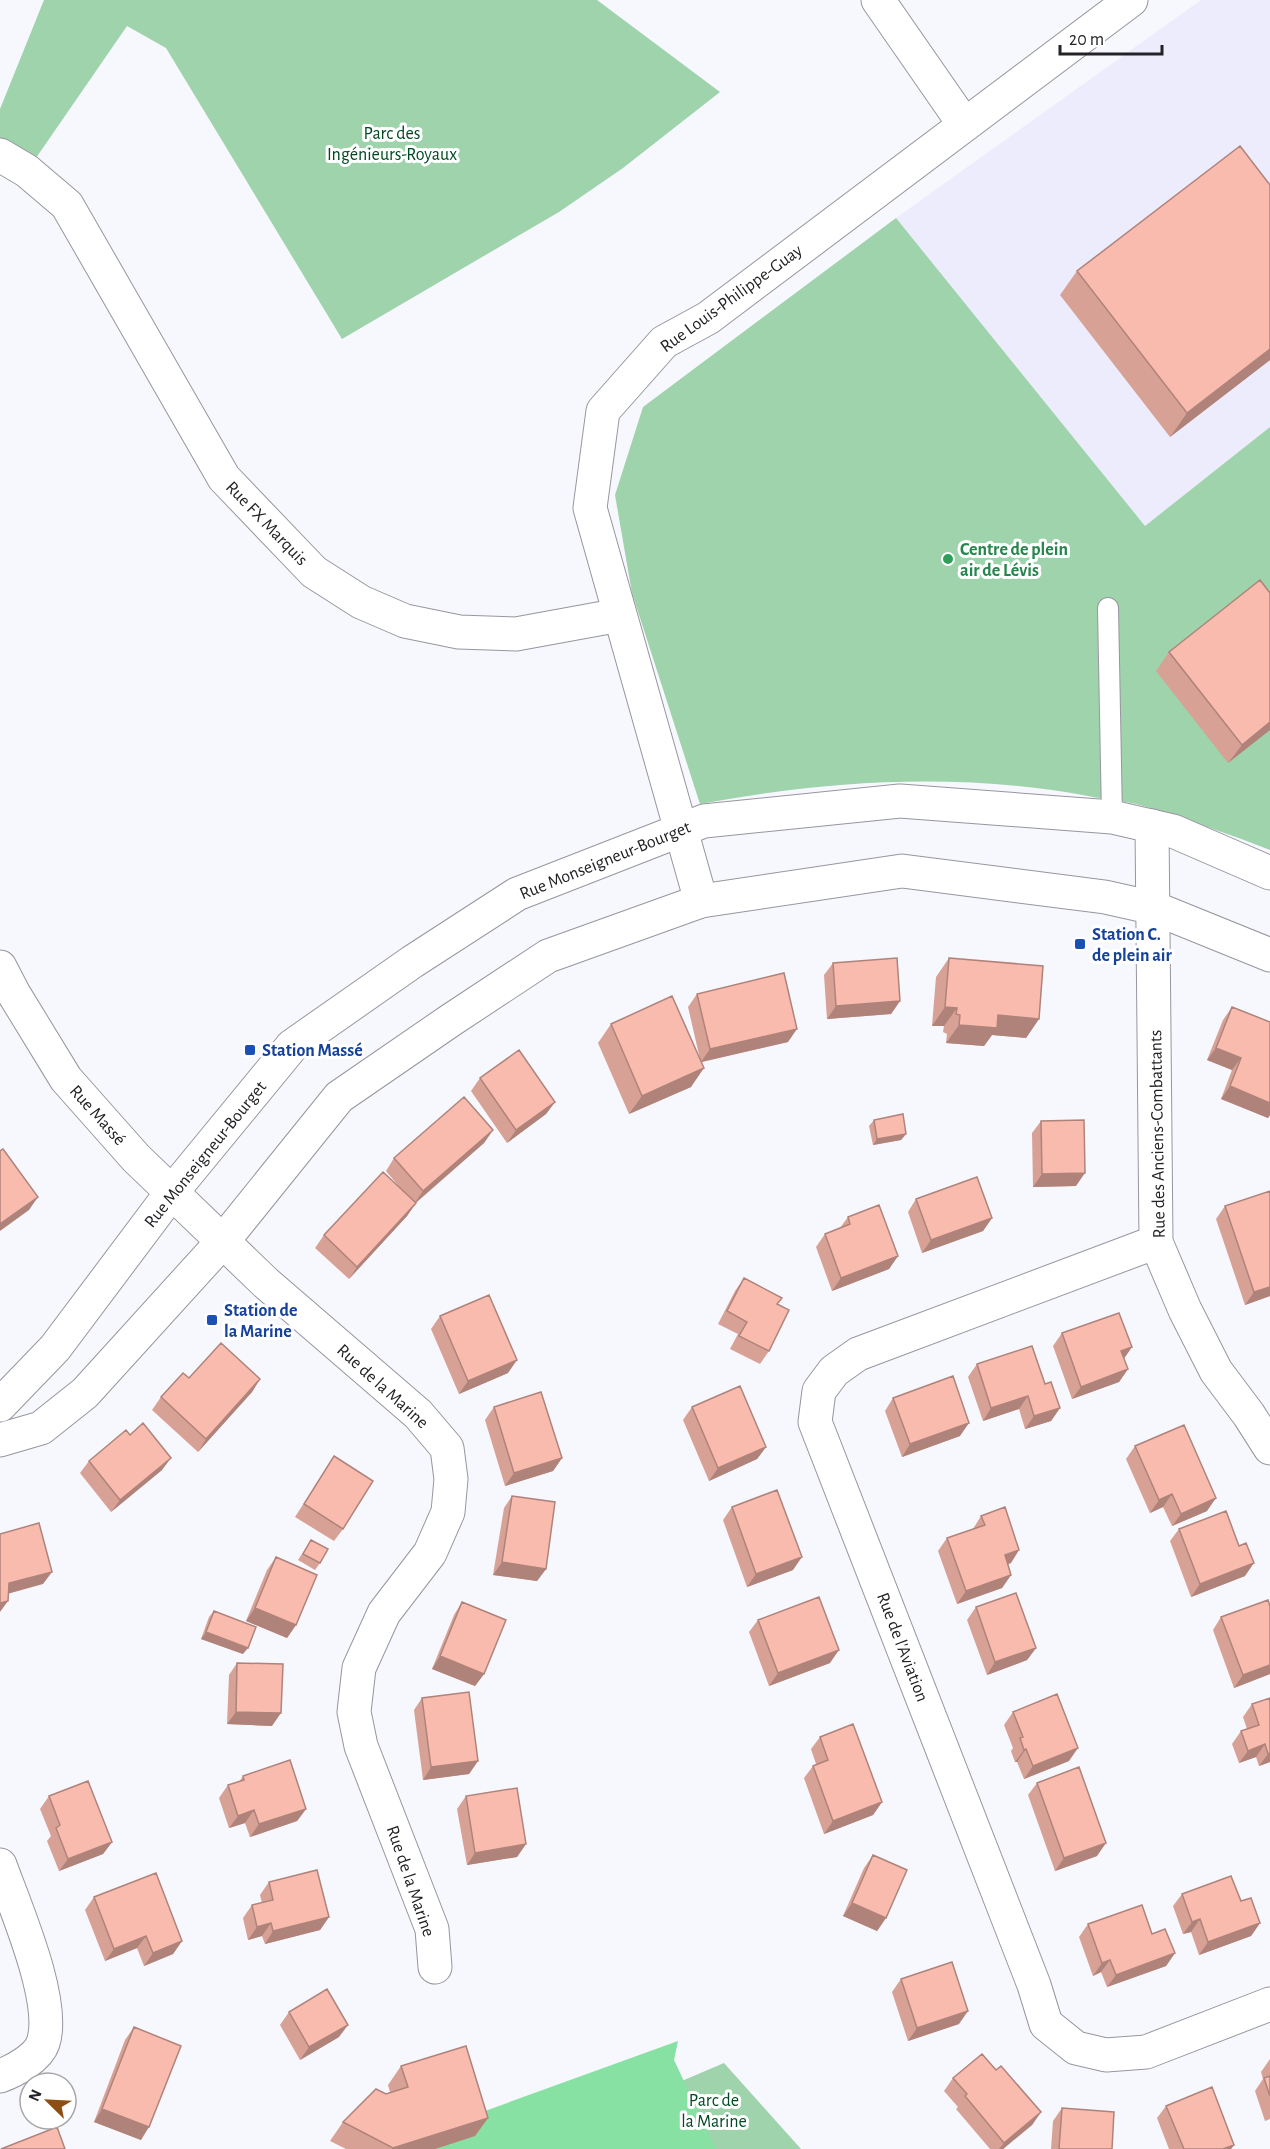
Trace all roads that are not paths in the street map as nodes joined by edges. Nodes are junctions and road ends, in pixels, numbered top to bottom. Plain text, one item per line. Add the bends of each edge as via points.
1 (878, 0) edge
2 (1131, 0) edge
3 (964, 124) junction
4 (0, 154) edge
5 (1108, 608) dead end
6 (620, 615) junction
7 (1112, 817) junction
8 (1152, 826) junction
9 (681, 829) junction
10 (1270, 873) edge
11 (701, 901) junction
12 (1154, 908) junction
13 (1270, 954) edge
14 (0, 967) edge
15 (172, 1192) junction
16 (223, 1241) junction
17 (1156, 1242) junction
18 (0, 1405) edge
19 (0, 1440) edge
20 (1270, 1448) edge
21 (0, 1865) edge
22 (435, 1967) dead end
23 (1270, 2004) edge
24 (0, 2076) edge

1 - 3 street
2 - 3 street, Rue Louis-Philippe-Guay
3 - 6 street, Rue Louis-Philippe-Guay via 708,318 663,342 603,411 590,508
4 - 6 street, Rue FX Marquis via 67,205 225,478 314,572 361,602 405,621 459,632 516,634
5 - 7 lane
6 - 9 street, Rue Louis-Philippe-Guay
7 - 8 street, Rue Monseigneur-Bourget
7 - 9 street, Rue Monseigneur-Bourget via 900,801 704,821
8 - 10 street, Rue Monseigneur-Bourget via 1173,831
8 - 12 street, Rue des Anciens-Combattants
9 - 11 street, Rue Louis-Philippe-Guay
9 - 15 street, Rue Monseigneur-Bourget via 516,894 292,1046
11 - 12 street via 902,871 1105,897
11 - 16 street via 548,956 339,1097
12 - 13 street
12 - 17 street, Rue des Anciens-Combattants
14 - 15 street, Rue Massé via 66,1079
15 - 16 street, Rue Massé
15 - 18 street, Rue Monseigneur-Bourget via 55,1348
16 - 19 street via 85,1394 41,1428
16 - 22 street, Rue de la Marine via 418,1414 447,1448 452,1479 448,1512 430,1553 384,1613 359,1668 354,1712 361,1746 432,1929
17 - 20 street, Rue des Anciens-Combattants via 1216,1371
17 - 23 street, Rue de l'Aviation via 858,1354 834,1371 819,1391 815,1422 1046,2024 1076,2048 1106,2055 1146,2052
21 - 24 street via 42,1987 46,2020 43,2045 22,2067

